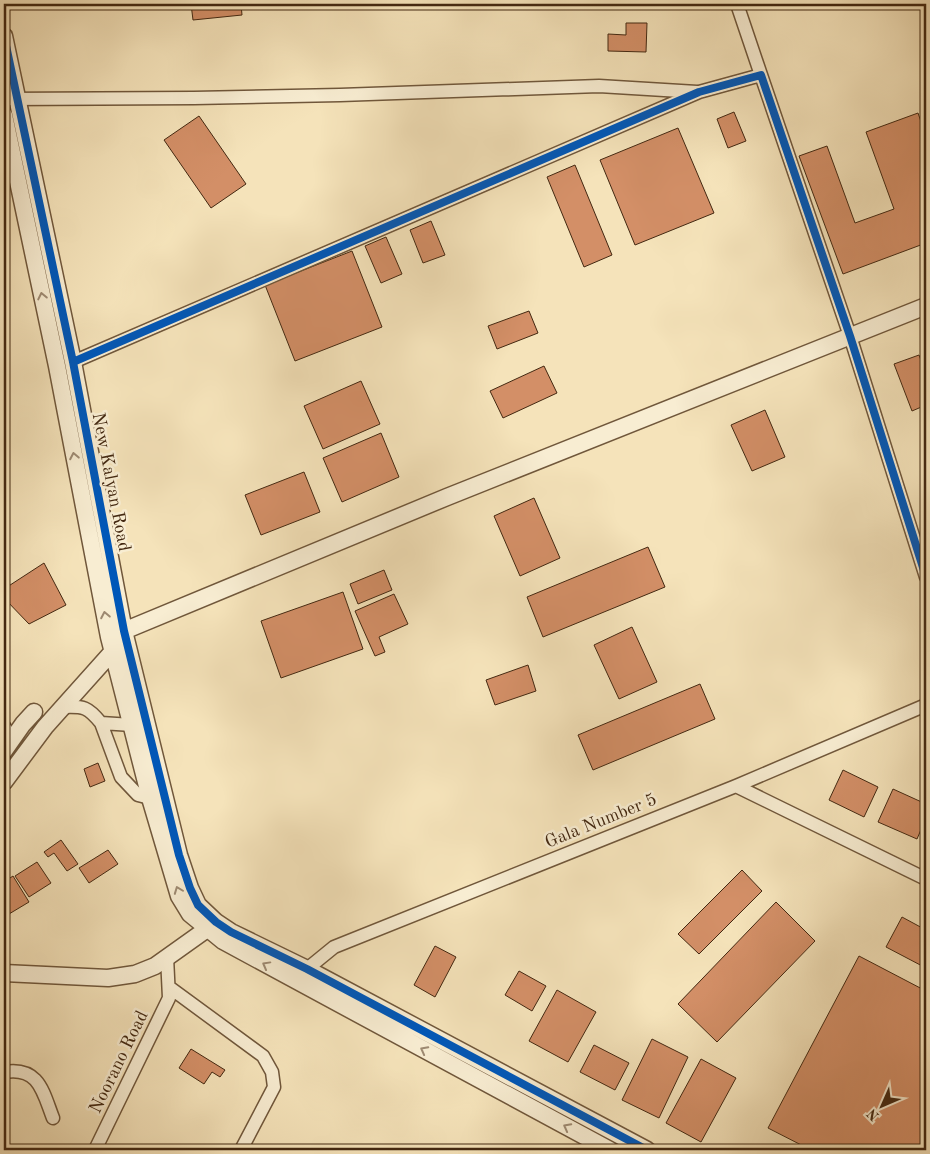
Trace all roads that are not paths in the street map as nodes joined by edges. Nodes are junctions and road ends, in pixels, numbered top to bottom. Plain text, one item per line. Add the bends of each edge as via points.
1 (737, 4) edge
2 (4, 36) edge
3 (761, 75) junction
4 (699, 92) junction
5 (10, 99) edge
6 (4, 115) edge
7 (926, 306) edge
8 (850, 336) junction
9 (74, 362) junction
10 (926, 578) edge
11 (115, 640) junction
12 (130, 689) junction
13 (926, 705) edge
14 (63, 707) junction
15 (34, 712) dead end
16 (101, 723) junction
17 (132, 726) junction
18 (6, 739) edge
19 (9, 765) edge
20 (4, 782) edge
21 (736, 786) junction
22 (150, 798) junction
23 (926, 880) edge
24 (211, 926) junction
25 (167, 957) junction
26 (4, 973) edge
27 (302, 975) junction
28 (169, 987) junction
29 (4, 1072) edge
30 (53, 1118) dead end
31 (95, 1150) edge
32 (241, 1150) edge
33 (610, 1150) edge
34 (646, 1150) edge

1 - 3 street
2 - 5 street, New Kalyan Road
3 - 4 street
3 - 8 street
4 - 5 street via 599,86 311,96
4 - 9 street
5 - 9 street, New Kalyan Road
11 -> 6 street, New Kalyan Road
7 - 8 street
8 - 10 street
8 - 11 street via 447,497
9 - 11 street, New Kalyan Road
11 - 12 street, New Kalyan Road
11 - 12 street, New Kalyan Road
11 - 14 street
12 - 17 street, New Kalyan Road
12 - 24 street, New Kalyan Road via 187,879
13 - 21 street, Gala Number 5
14 - 16 street via 82,706
14 - 19 street
15 - 18 street
16 - 17 street
16 - 22 street via 121,777 138,795
17 - 22 street, New Kalyan Road
19 - 20 street
21 - 23 street
21 - 27 street, Gala Number 5 via 334,946
24 -> 22 street, New Kalyan Road via 190,914 179,896
24 - 25 street
24 - 27 street, New Kalyan Road via 223,941
25 - 26 street via 135,974 108,978
25 - 28 street, Noorano Road
33 -> 27 street, New Kalyan Road
27 - 34 street
28 - 31 street, Noorano Road via 169,998
28 - 32 street via 263,1056 272,1072 274,1087
29 - 30 street via 21,1071 32,1076 40,1084

